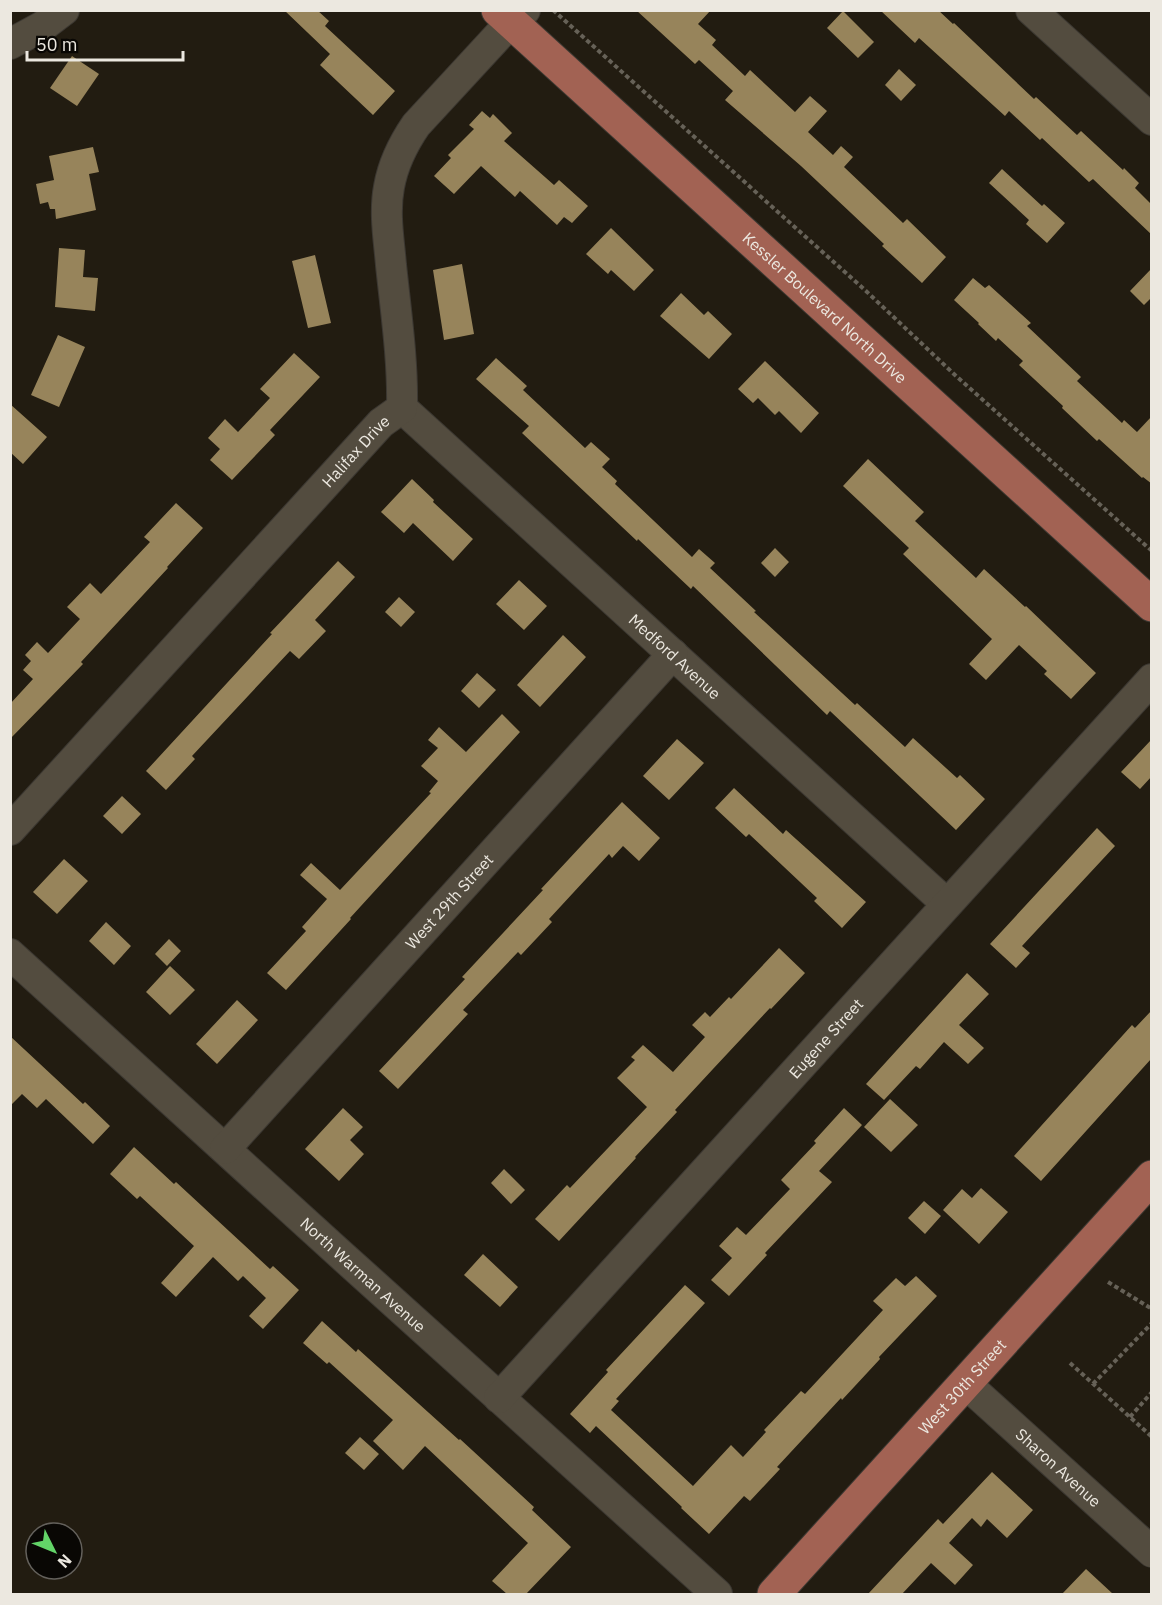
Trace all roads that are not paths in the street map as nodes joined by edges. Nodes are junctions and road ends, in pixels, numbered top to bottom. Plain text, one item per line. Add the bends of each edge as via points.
1 (64, 10) edge
2 (1031, 10) edge
3 (511, 14) edge
4 (10, 44) edge
5 (1152, 120) edge
6 (402, 408) junction
7 (1152, 605) edge
8 (673, 654) junction
9 (1152, 679) edge
10 (10, 830) edge
11 (947, 904) junction
12 (10, 954) edge
13 (225, 1149) junction
14 (1152, 1177) edge
15 (965, 1383) junction
16 (500, 1398) junction
17 (1152, 1552) edge
18 (717, 1594) edge
19 (774, 1594) edge

1 - 4 street
2 - 5 street
3 - 6 street, Halifax Drive via 416,125 396,159 386,217 403,377
3 - 7 main road, Kessler Boulevard North Drive
6 - 8 street, Medford Avenue
6 - 10 street, Halifax Drive via 381,423
8 - 11 street, Medford Avenue
8 - 13 street, West 29th Street
9 - 11 street, Eugene Street
11 - 16 street, Eugene Street
12 - 13 street, North Warman Avenue
13 - 16 street, North Warman Avenue
14 - 15 main road, West 30th Street
15 - 17 street, Sharon Avenue
15 - 19 main road, West 30th Street
16 - 18 street, North Warman Avenue

